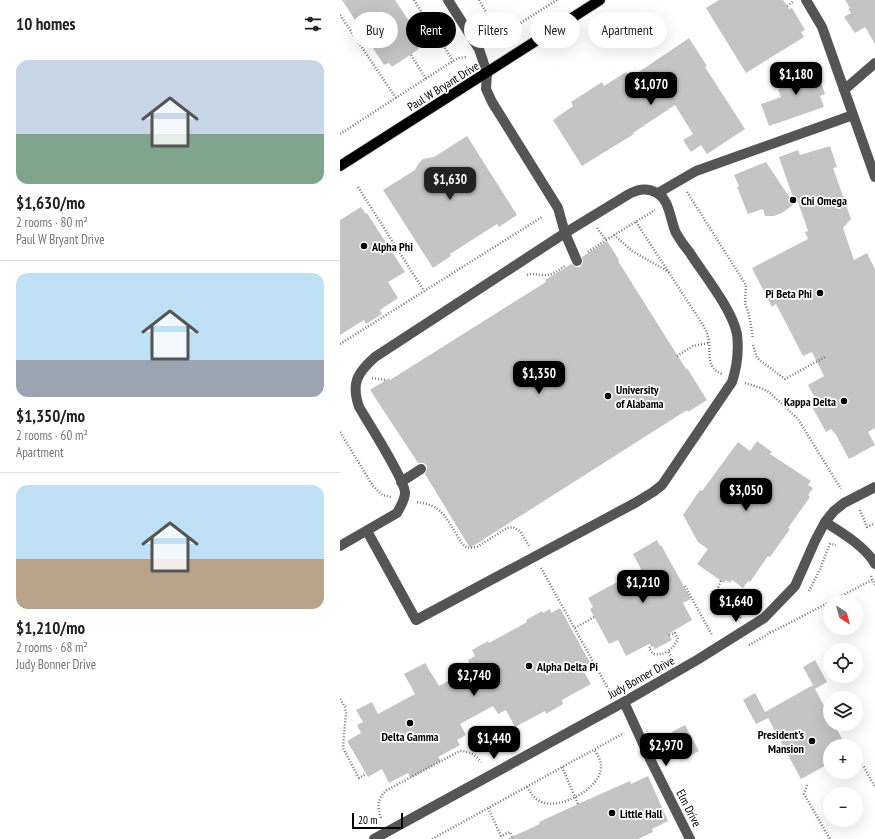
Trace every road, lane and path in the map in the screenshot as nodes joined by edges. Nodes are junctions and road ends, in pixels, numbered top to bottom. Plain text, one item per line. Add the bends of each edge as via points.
1 (414, 0) edge
2 (448, 0) edge
3 (479, 0) edge
4 (557, 0) edge
5 (600, 0) edge
6 (806, 0) edge
7 (794, 1) edge
8 (787, 6) dead end
9 (486, 12) edge
10 (340, 15) edge
11 (522, 22) edge
12 (479, 49) junction
13 (411, 54) dead end
14 (453, 61) junction
15 (875, 63) edge
16 (487, 73) junction
17 (426, 78) junction
18 (844, 90) junction
19 (396, 98) junction
20 (853, 115) junction
21 (340, 134) edge
22 (340, 166) edge
23 (875, 178) edge
24 (358, 187) dead end
25 (687, 192) dead end
26 (658, 193) junction
27 (542, 217) dead end
28 (565, 233) junction
29 (614, 235) dead end
30 (606, 240) dead end
31 (577, 260) junction
32 (669, 273) dead end
33 (525, 276) dead end
34 (424, 291) junction
35 (340, 344) edge
36 (709, 344) dead end
37 (677, 356) dead end
38 (825, 357) dead end
39 (374, 373) dead end
40 (386, 380) dead end
41 (340, 432) edge
42 (421, 469) dead end
43 (401, 482) junction
44 (875, 487) edge
45 (403, 500) junction
46 (860, 510) dead end
47 (826, 522) junction
48 (875, 523) edge
49 (366, 531) junction
50 (340, 546) edge
51 (535, 557) junction
52 (875, 564) edge
53 (721, 580) dead end
54 (872, 580) dead end
55 (685, 586) dead end
56 (594, 617) dead end
57 (742, 619) dead end
58 (575, 628) junction
59 (669, 635) dead end
60 (767, 635) dead end
61 (712, 636) dead end
62 (652, 645) dead end
63 (668, 651) junction
64 (672, 658) dead end
65 (610, 692) dead end
66 (340, 699) edge
67 (624, 702) junction
68 (624, 733) dead end
69 (594, 749) junction
70 (481, 762) dead end
71 (863, 766) edge
72 (562, 767) junction
73 (366, 774) dead end
74 (807, 785) dead end
75 (526, 787) junction
76 (875, 787) edge
77 (575, 797) junction
78 (578, 804) dead end
79 (488, 808) junction
80 (381, 818) dead end
81 (502, 837) edge
82 (374, 839) edge
83 (432, 839) edge
84 (513, 839) edge
85 (690, 839) edge
86 (830, 839) edge

1 - 14 path
2 - 12 street
3 - 9 path
4 - 11 path
5 - 16 main road, Paul W Bryant Drive
6 - 18 street via 822,27
7 - 8 path
10 - 19 path
12 - 14 path
12 - 16 street
13 - 17 path
14 - 17 path
15 - 18 street
16 - 22 main road, Paul W Bryant Drive
16 - 28 street via 486,89 492,102 558,208
17 - 19 path
18 - 20 street
19 - 21 path
20 - 23 street
20 - 26 street via 696,171
24 - 34 path
25 - 38 path via 746,285 745,304 757,358 785,379
26 - 28 street via 650,189 636,190
26 - 51 street via 667,204 676,233 724,305 733,323 738,356 732,382 662,485 635,503
27 - 34 path
28 - 31 street
28 - 43 street via 375,357 364,367 356,387 359,407
29 - 32 path via 632,251
30 - 31 path
31 - 33 path via 552,274
34 - 35 path
36 - 37 path via 693,346
39 - 40 path via 368,378
41 - 45 path via 376,491
42 - 43 street
43 - 45 street via 405,492
44 - 47 street, Judy Bonner Drive via 844,503
45 - 49 street via 396,513
45 - 51 path via 423,502 439,509 462,544 468,548 477,547 507,528 516,528
46 - 48 path via 867,527
47 - 52 street via 859,546
47 - 67 street, Judy Bonner Drive via 795,586 764,618
49 - 50 street
49 - 51 street via 416,620
51 - 58 path
53 - 57 path via 719,591 730,600
54 - 60 path
55 - 61 path
56 - 58 path
58 - 65 path
59 - 63 path via 674,633 678,639
62 - 63 path via 649,648 653,654
63 - 64 path
66 - 73 path via 346,713 344,748 359,778
67 - 82 street, Judy Bonner Drive
67 - 85 street, Elm Drive
68 - 69 path
69 - 72 path
69 - 77 path via 602,765 598,779
70 - 80 path via 478,757 460,751 387,790 378,803
71 - 76 path
72 - 75 path
72 - 77 path
74 - 86 path via 804,794
75 - 77 path via 543,803 563,802
75 - 79 path
77 - 78 path
79 - 81 path
79 - 83 path
81 - 84 path via 510,832

